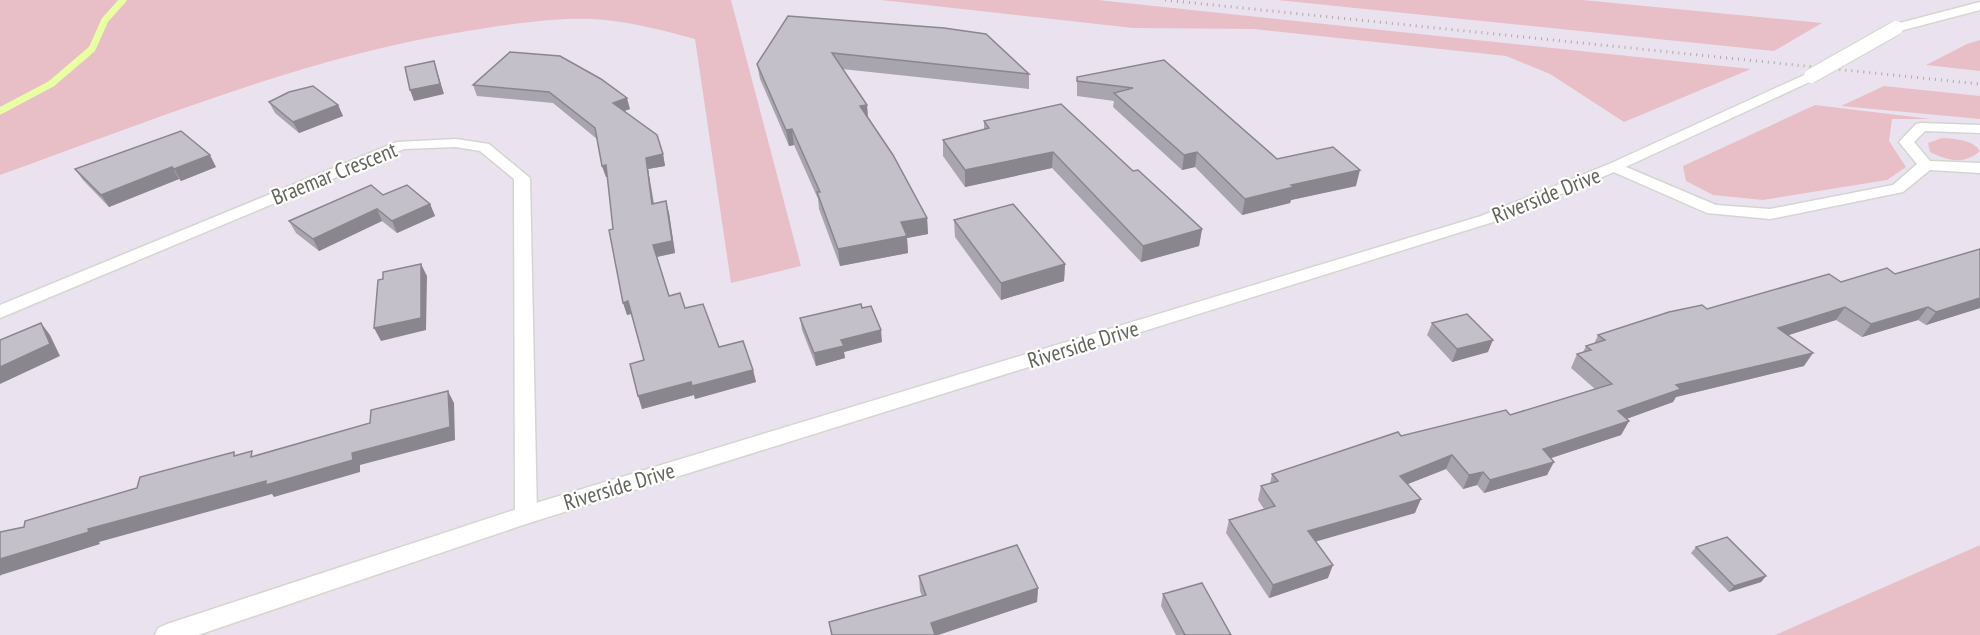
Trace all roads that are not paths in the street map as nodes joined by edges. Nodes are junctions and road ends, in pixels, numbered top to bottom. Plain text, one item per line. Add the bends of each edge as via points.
1 (1980, 6) edge
2 (1980, 129) edge
3 (1926, 165) junction
4 (1614, 167) junction
5 (1980, 168) edge
6 (0, 312) edge
7 (526, 515) junction
8 (167, 635) edge

1 - 4 main road, Riverside Drive, bridge via 1896,28 1797,82
2 - 3 main road via 1921,127 1906,142
3 - 4 main road via 1898,189 1770,214 1713,210
3 - 5 main road
4 - 7 main road, Riverside Drive via 1487,219
6 - 7 main road, Braemar Crescent via 402,145 456,143 484,147 522,178
7 - 8 main road, Riverside Drive

